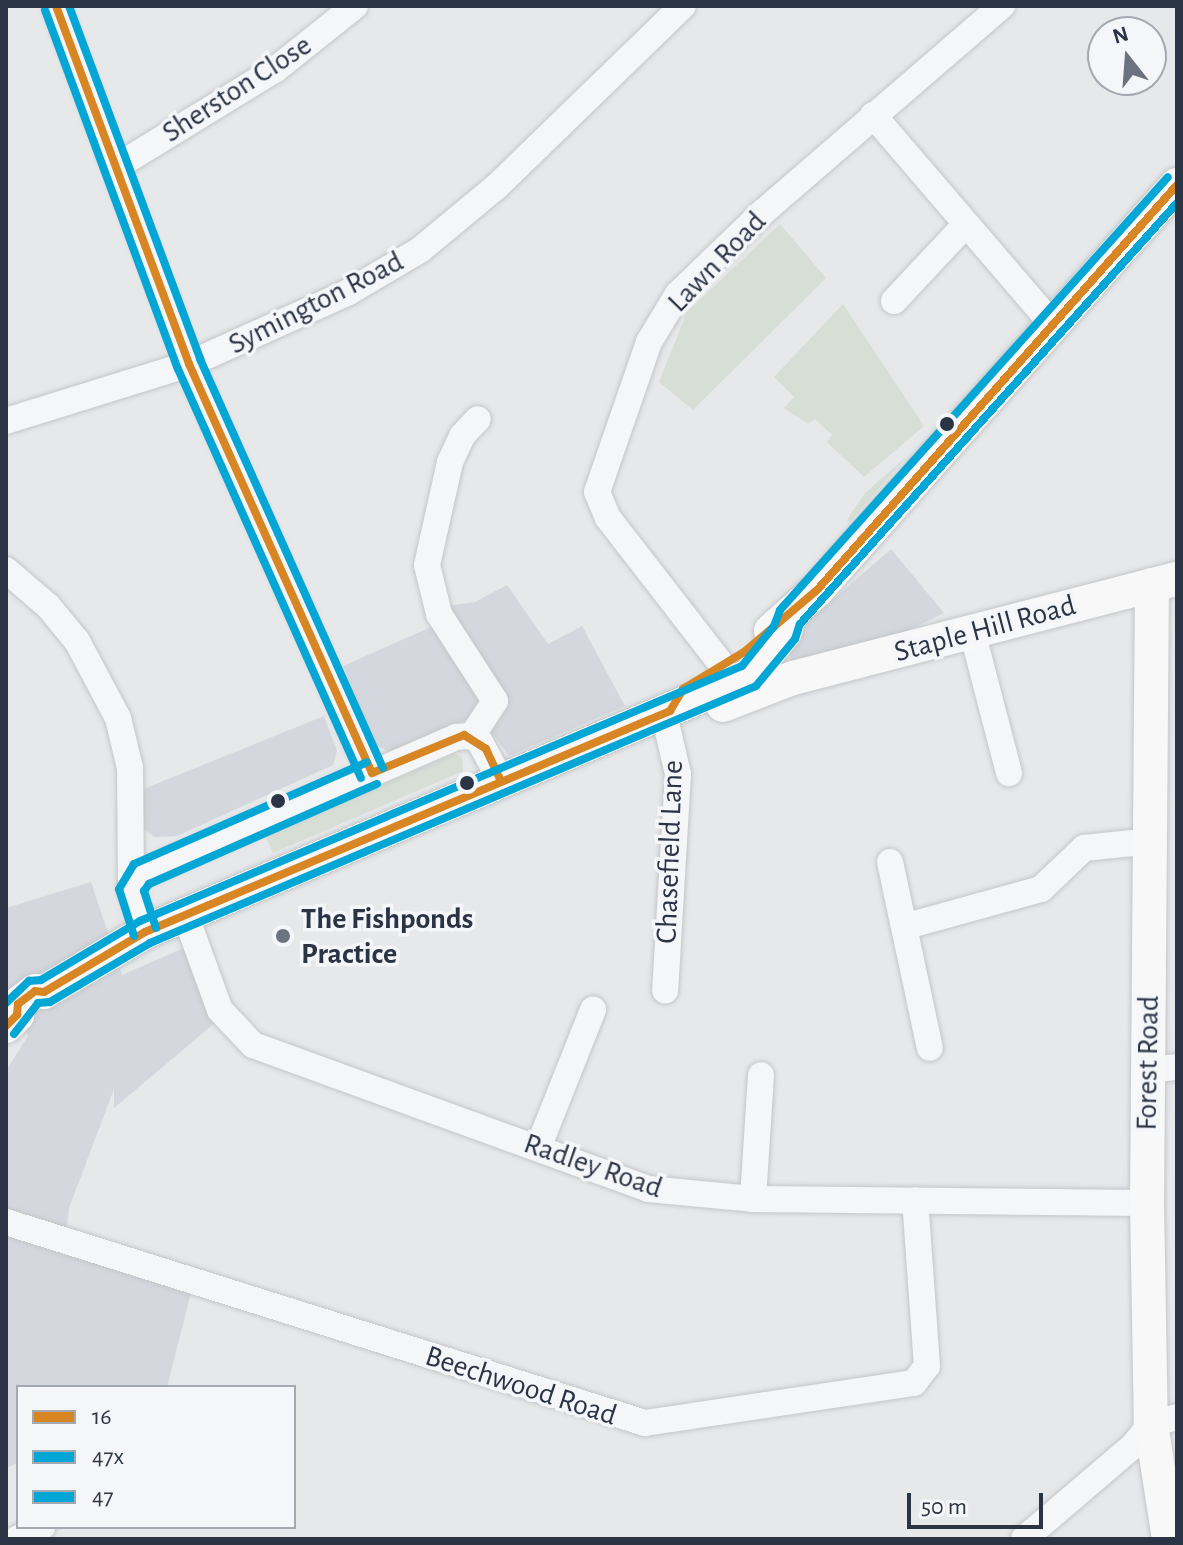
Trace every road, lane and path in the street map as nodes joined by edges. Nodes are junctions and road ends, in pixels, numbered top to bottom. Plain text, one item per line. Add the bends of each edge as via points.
1 (56, 6) edge
2 (355, 6) edge
3 (683, 6) edge
4 (1002, 6) edge
5 (873, 115) junction
6 (116, 167) junction
7 (1177, 185) edge
8 (966, 224) junction
9 (894, 301) dead end
10 (1052, 324) junction
11 (189, 364) junction
12 (478, 417) dead end
13 (6, 421) edge
14 (6, 570) edge
15 (1164, 582) edge
16 (972, 631) junction
17 (735, 671) junction
18 (793, 678) junction
19 (672, 711) junction
20 (472, 736) junction
21 (372, 773) junction
22 (1009, 773) dead end
23 (501, 781) junction
24 (133, 828) junction
25 (1152, 841) junction
26 (179, 857) junction
27 (890, 862) dead end
28 (131, 889) junction
29 (185, 914) junction
30 (907, 926) junction
31 (145, 932) junction
32 (665, 991) dead end
33 (593, 1010) dead end
34 (9, 1021) edge
35 (930, 1048) dead end
36 (1163, 1068) edge
37 (761, 1075) dead end
38 (538, 1148) junction
39 (753, 1199) junction
40 (915, 1200) junction
41 (1147, 1203) junction
42 (6, 1222) edge
43 (1164, 1421) edge
44 (38, 1529) edge
45 (17, 1539) edge
46 (1024, 1539) edge
47 (1169, 1539) edge

1 - 6 street
2 - 6 street, Sherston Close via 276,69
3 - 11 street, Symington Road via 496,187 420,250 347,293
4 - 5 street, Lawn Road
5 - 8 street
5 - 17 street, Lawn Road via 678,294 649,342 603,466 597,492 608,518
6 - 11 street
7 - 10 main road
8 - 9 street
8 - 10 street
10 - 17 main road via 789,618 785,632
11 - 13 street, Symington Road
11 - 21 street
12 - 20 street via 450,462 427,565 439,614 495,701
14 - 24 street via 48,606 100,679 118,718 130,768
15 - 16 main road, Staple Hill Road
15 - 25 main road, Forest Road
16 - 18 main road, Staple Hill Road
16 - 22 street
17 - 18 main road, Staple Hill Road
17 - 19 main road via 683,689
18 - 19 main road, Staple Hill Road via 712,709
19 - 23 main road
19 - 32 street, Chasefield Lane via 678,774
20 - 21 street via 456,737
20 - 23 street via 486,749
21 - 26 street
23 - 29 main road
24 - 26 street
24 - 28 street
25 - 30 street via 1084,848 1041,889
25 - 36 main road, Forest Road
26 - 28 street via 141,874
27 - 30 street
28 - 31 street
29 - 31 main road
29 - 38 street, Radley Road via 220,1010 253,1045
30 - 35 street
31 - 34 main road via 44,992 35,991 18,1004
33 - 38 street
36 - 41 main road, Forest Road
37 - 39 street
38 - 39 street, Radley Road via 648,1189
39 - 40 street, Radley Road
40 - 41 street, Radley Road
40 - 42 street, Beechwood Road via 927,1366 914,1383 645,1423
41 - 43 main road, Forest Road
43 - 46 street
43 - 47 main road, Forest Road
44 - 45 street

